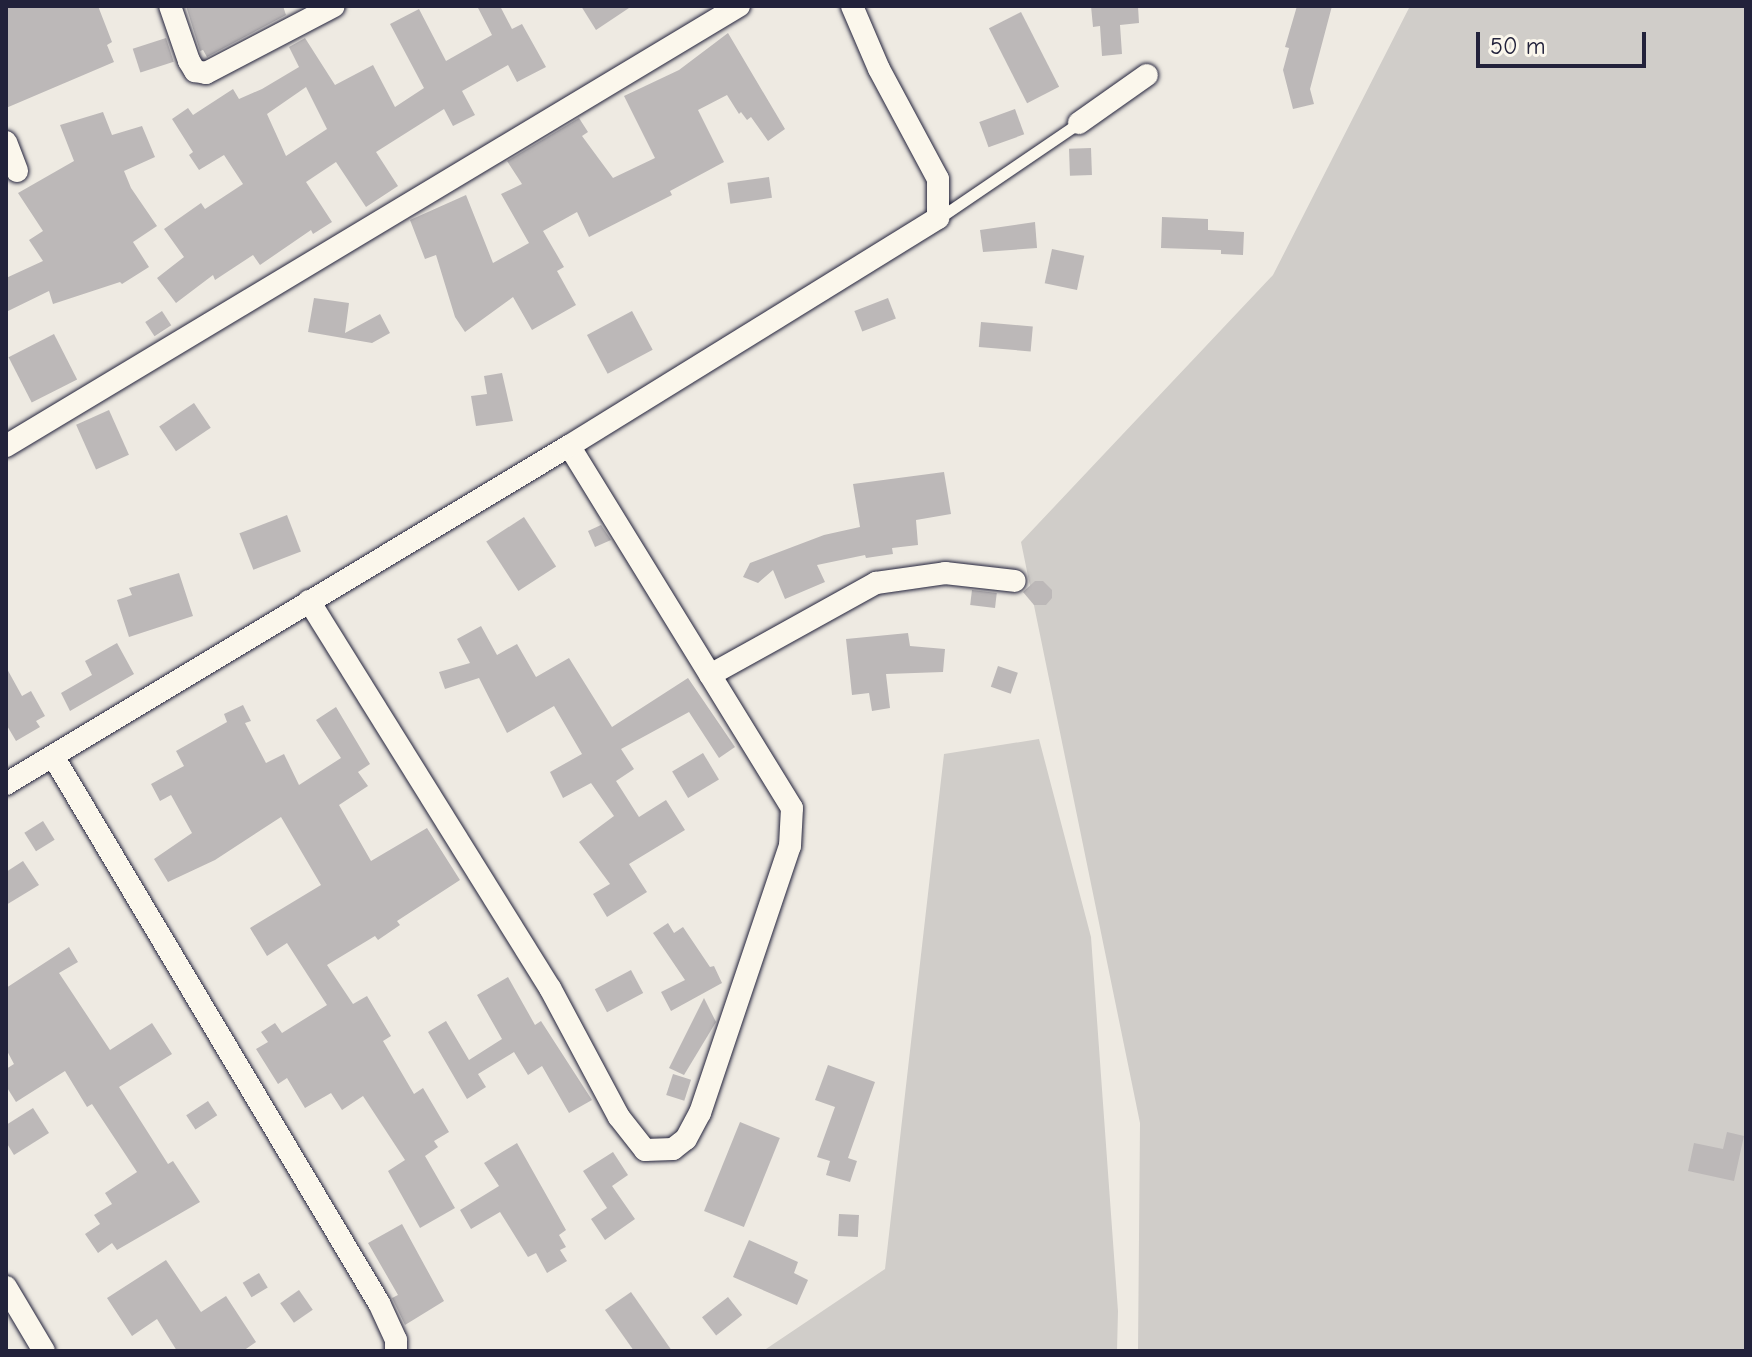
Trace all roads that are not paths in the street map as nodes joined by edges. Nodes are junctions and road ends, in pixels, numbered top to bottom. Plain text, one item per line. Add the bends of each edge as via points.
1 (170, 6) edge
2 (334, 6) edge
3 (739, 6) edge
4 (852, 6) edge
5 (1147, 75) dead end
6 (1079, 123) joint
7 (6, 142) edge
8 (17, 171) dead end
9 (938, 218) junction
10 (6, 446) edge
11 (569, 446) junction
12 (1015, 581) dead end
13 (309, 601) junction
14 (710, 675) junction
15 (53, 756) junction
16 (6, 784) edge
17 (6, 1287) edge
18 (44, 1351) edge
19 (396, 1351) edge

1 - 2 street via 189,61 195,71 206,73
3 - 10 street
4 - 9 street via 938,179
5 - 6 street
6 - 9 lane
7 - 8 street
9 - 11 street
11 - 13 street
11 - 14 street
12 - 14 street via 945,573 876,583
13 - 14 street via 550,988 619,1117 645,1150 673,1149 686,1139 700,1113 790,846 792,808
13 - 15 street
15 - 16 street
15 - 19 street via 379,1303
17 - 18 street

